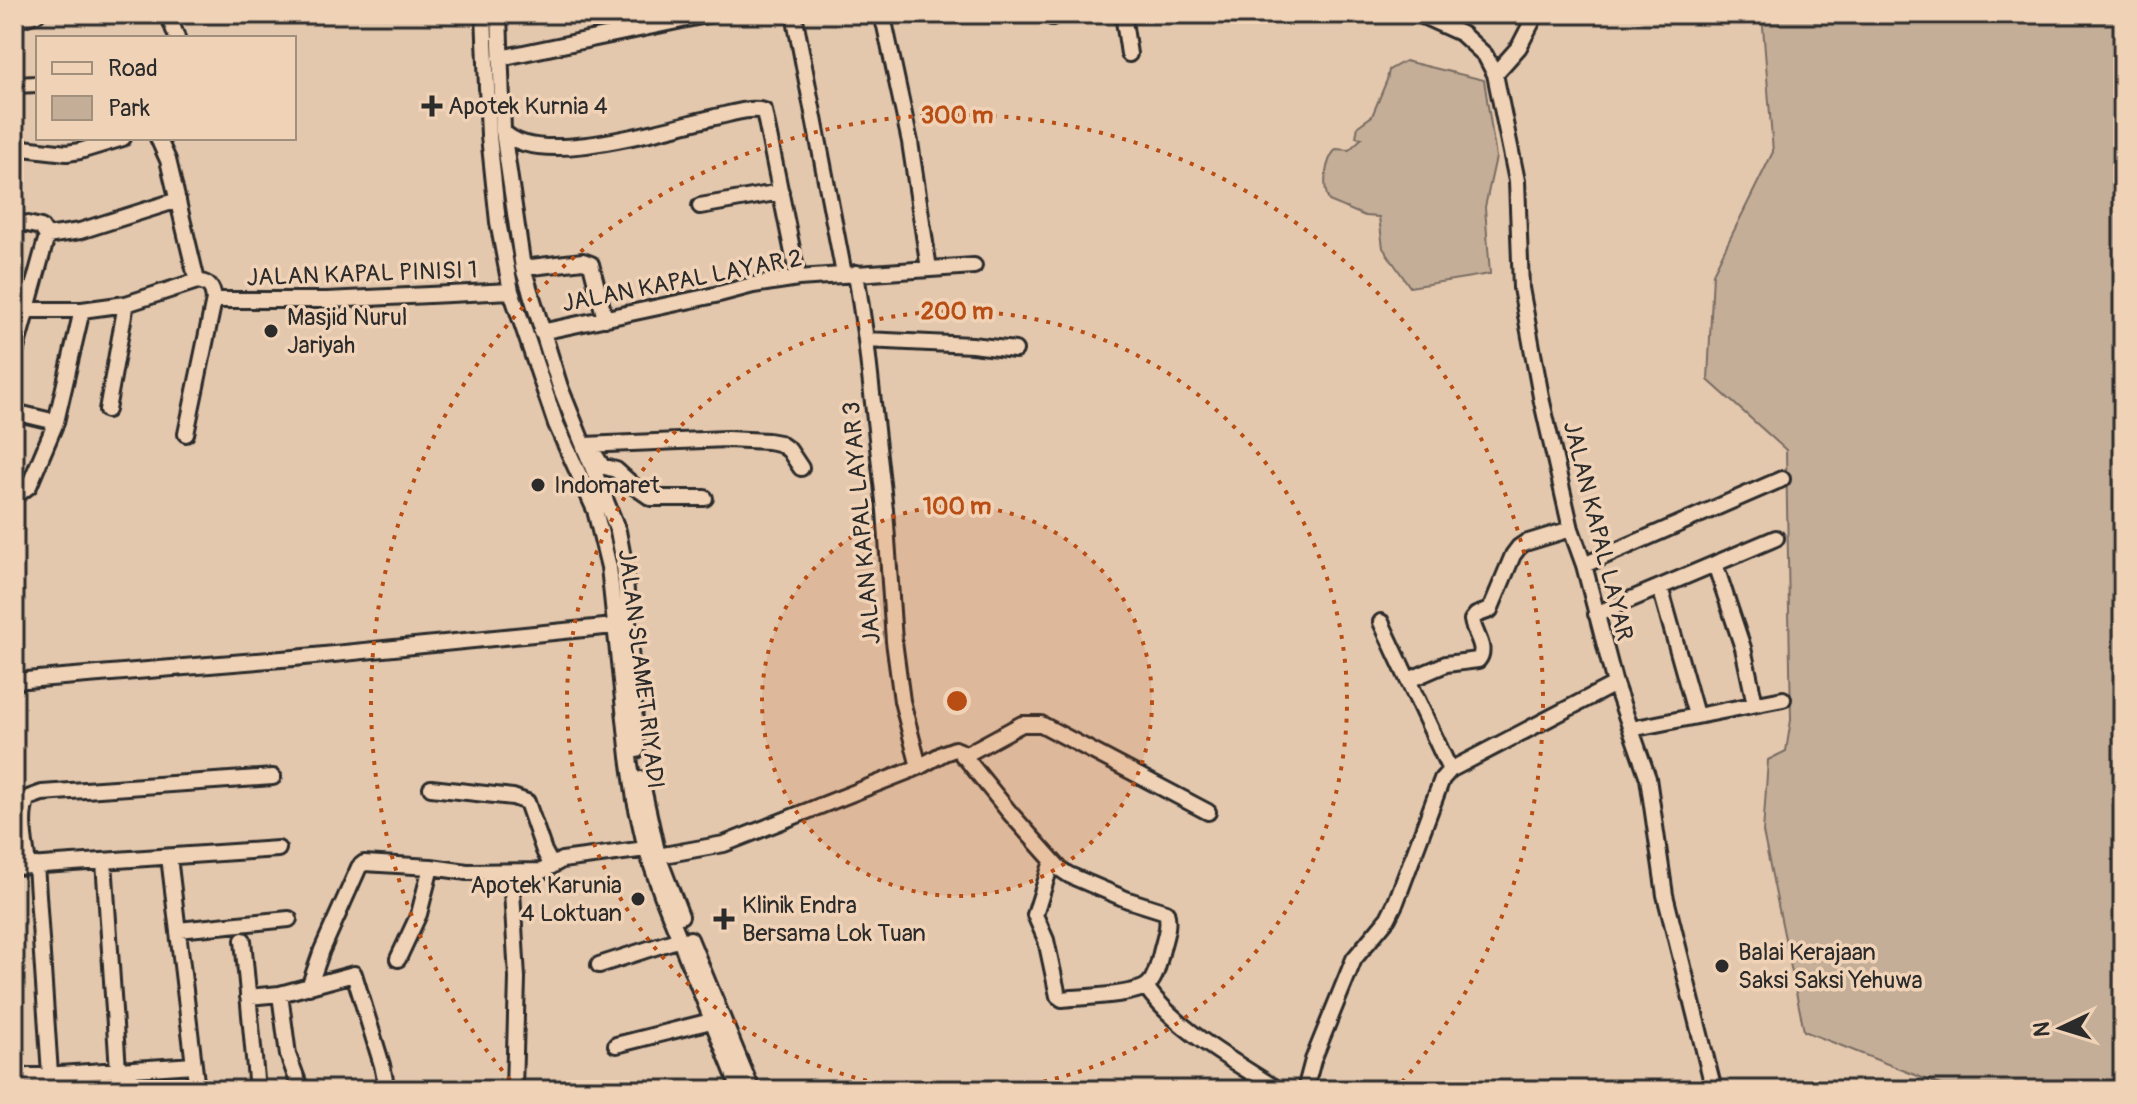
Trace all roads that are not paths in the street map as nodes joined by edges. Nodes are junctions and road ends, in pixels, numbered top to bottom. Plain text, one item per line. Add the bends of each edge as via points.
1 (37, 14) edge
2 (168, 14) edge
3 (484, 14) edge
4 (499, 14) edge
5 (711, 14) edge
6 (794, 14) edge
7 (880, 14) edge
8 (1123, 14) edge
9 (1418, 14) edge
10 (1536, 14) edge
11 (15, 26) edge
12 (176, 36) edge
13 (1129, 54) dead end
14 (500, 58) junction
15 (1495, 74) junction
16 (36, 84) edge
17 (14, 85) edge
18 (503, 131) junction
19 (116, 140) edge
20 (159, 140) edge
21 (51, 144) edge
22 (14, 147) edge
23 (781, 192) junction
24 (178, 200) junction
25 (700, 206) dead end
26 (514, 219) junction
27 (14, 221) edge
28 (498, 222) junction
29 (47, 236) junction
30 (974, 266) dead end
31 (523, 268) junction
32 (929, 269) junction
33 (850, 274) junction
34 (798, 278) junction
35 (197, 281) junction
36 (511, 291) junction
37 (214, 300) junction
38 (126, 304) junction
39 (27, 310) junction
40 (82, 310) junction
41 (605, 319) junction
42 (541, 332) junction
43 (866, 340) junction
44 (1015, 350) dead end
45 (14, 356) edge
46 (107, 410) dead end
47 (14, 412) edge
48 (56, 422) junction
49 (186, 434) dead end
50 (587, 446) junction
51 (801, 468) dead end
52 (1782, 479) dead end
53 (14, 491) edge
54 (705, 498) dead end
55 (1571, 529) junction
56 (1776, 538) dead end
57 (1715, 564) junction
58 (1584, 565) junction
59 (1660, 587) junction
60 (1596, 614) junction
61 (1381, 622) dead end
62 (614, 626) junction
63 (1409, 680) junction
64 (14, 681) edge
65 (1615, 684) junction
66 (1783, 699) dead end
67 (1755, 704) junction
68 (1696, 715) junction
69 (1631, 729) junction
70 (963, 756) junction
71 (919, 767) junction
72 (1450, 770) junction
73 (273, 777) dead end
74 (431, 788) dead end
75 (1208, 812) dead end
76 (278, 849) dead end
77 (652, 852) junction
78 (169, 857) junction
79 (104, 861) junction
80 (1052, 861) junction
81 (26, 866) edge
82 (552, 866) junction
83 (431, 867) junction
84 (511, 873) junction
85 (289, 919) dead end
86 (178, 930) junction
87 (680, 939) junction
88 (243, 940) dead end
89 (398, 959) dead end
90 (599, 965) dead end
91 (309, 987) junction
92 (1146, 987) junction
93 (280, 994) junction
94 (248, 997) junction
95 (718, 1020) junction
96 (616, 1045) dead end
97 (194, 1065) junction
98 (118, 1070) junction
99 (50, 1074) junction
100 (14, 1077) edge
101 (197, 1090) edge
102 (257, 1090) edge
103 (301, 1090) edge
104 (387, 1090) edge
105 (514, 1090) edge
106 (740, 1090) edge
107 (752, 1090) edge
108 (1278, 1090) edge
109 (1305, 1090) edge
110 (1714, 1090) edge

1 - 11 street
2 - 12 street
3 - 28 street, JALAN SLAMET RIYADI
4 - 14 street, JALAN SLAMET RIYADI
5 - 14 street
6 - 33 street, JALAN KAPAL LAYAR 3
7 - 32 street via 910,142
8 - 13 street
9 - 15 street, JALAN KAPAL LAYAR via 1462,34 1485,55
10 - 15 street via 1519,47
14 - 18 street, JALAN SLAMET RIYADI
15 - 55 street, JALAN KAPAL LAYAR via 1517,181 1521,288
16 - 17 street
18 - 23 street via 543,147 614,142 759,109 767,120
18 - 26 street, JALAN SLAMET RIYADI
19 - 21 street via 67,153
20 - 24 street
21 - 22 street
23 - 25 street
23 - 34 street
24 - 29 street
24 - 35 street
26 - 28 street
26 - 31 street, JALAN SLAMET RIYADI
27 - 29 street via 41,227
28 - 36 street, JALAN SLAMET RIYADI
29 - 39 street
30 - 32 street, JALAN KAPAL LAYAR 2
31 - 41 street via 591,264
31 - 42 street, JALAN SLAMET RIYADI
32 - 33 street, JALAN KAPAL LAYAR 2
33 - 34 street, JALAN KAPAL LAYAR 2
33 - 43 street, JALAN KAPAL LAYAR 3
34 - 41 street, JALAN KAPAL LAYAR 2
35 - 37 street via 211,287
35 - 38 street
36 - 37 street, JALAN KAPAL PINISI 1
36 - 62 street, JALAN SLAMET RIYADI via 556,424 595,510 609,567
37 - 49 street
38 - 40 street
38 - 46 street
39 - 40 street
39 - 45 street
40 - 48 street
41 - 42 street, JALAN KAPAL LAYAR 2
42 - 50 street, JALAN SLAMET RIYADI
43 - 44 street
43 - 71 street, JALAN KAPAL LAYAR 3 via 894,641
47 - 48 street
48 - 53 street via 29,486
50 - 51 street via 768,441 789,450
50 - 54 street via 602,466 616,470 651,498
50 - 77 street, JALAN SLAMET RIYADI via 624,563 637,753
52 - 58 street
55 - 58 street, JALAN KAPAL LAYAR
55 - 63 street via 1525,543 1513,555 1490,610 1472,620 1482,650 1478,660 1446,664
56 - 57 street
57 - 59 street
57 - 67 street
58 - 60 street, JALAN KAPAL LAYAR
59 - 60 street
59 - 68 street
60 - 65 street, JALAN KAPAL LAYAR
61 - 63 street
62 - 64 street
62 - 77 street, JALAN SLAMET RIYADI via 635,800
63 - 72 street
65 - 69 street, JALAN KAPAL LAYAR
65 - 72 street
66 - 67 street
67 - 68 street
68 - 69 street
69 - 110 street, JALAN KAPAL LAYAR via 1648,778 1665,895
70 - 71 street via 950,750
70 - 75 street via 1022,724 1041,724
70 - 80 street
71 - 77 street via 724,844
72 - 109 street via 1388,918 1354,959
73 - 81 street via 28,798
74 - 82 street via 527,802
76 - 78 street
77 - 82 street via 562,860
77 - 87 street, JALAN SLAMET RIYADI
77 - 95 street, JALAN SLAMET RIYADI
78 - 79 street
78 - 86 street
79 - 81 street
79 - 98 street
80 - 92 street via 1069,875 1166,912 1158,965
80 - 92 street via 1035,915 1058,996
81 - 99 street
82 - 84 street
83 - 84 street
83 - 89 street via 419,914
83 - 91 street via 368,862 359,867
84 - 105 street via 517,978
85 - 86 street
86 - 97 street
87 - 90 street
87 - 95 street, JALAN SLAMET RIYADI
88 - 94 street
91 - 93 street
91 - 104 street via 354,974
92 - 108 street via 1191,1032
93 - 94 street
93 - 103 street via 288,1055
94 - 102 street
95 - 96 street
95 - 106 street, JALAN SLAMET RIYADI
95 - 107 street, JALAN SLAMET RIYADI
97 - 98 street
97 - 101 street
98 - 99 street
99 - 100 street

